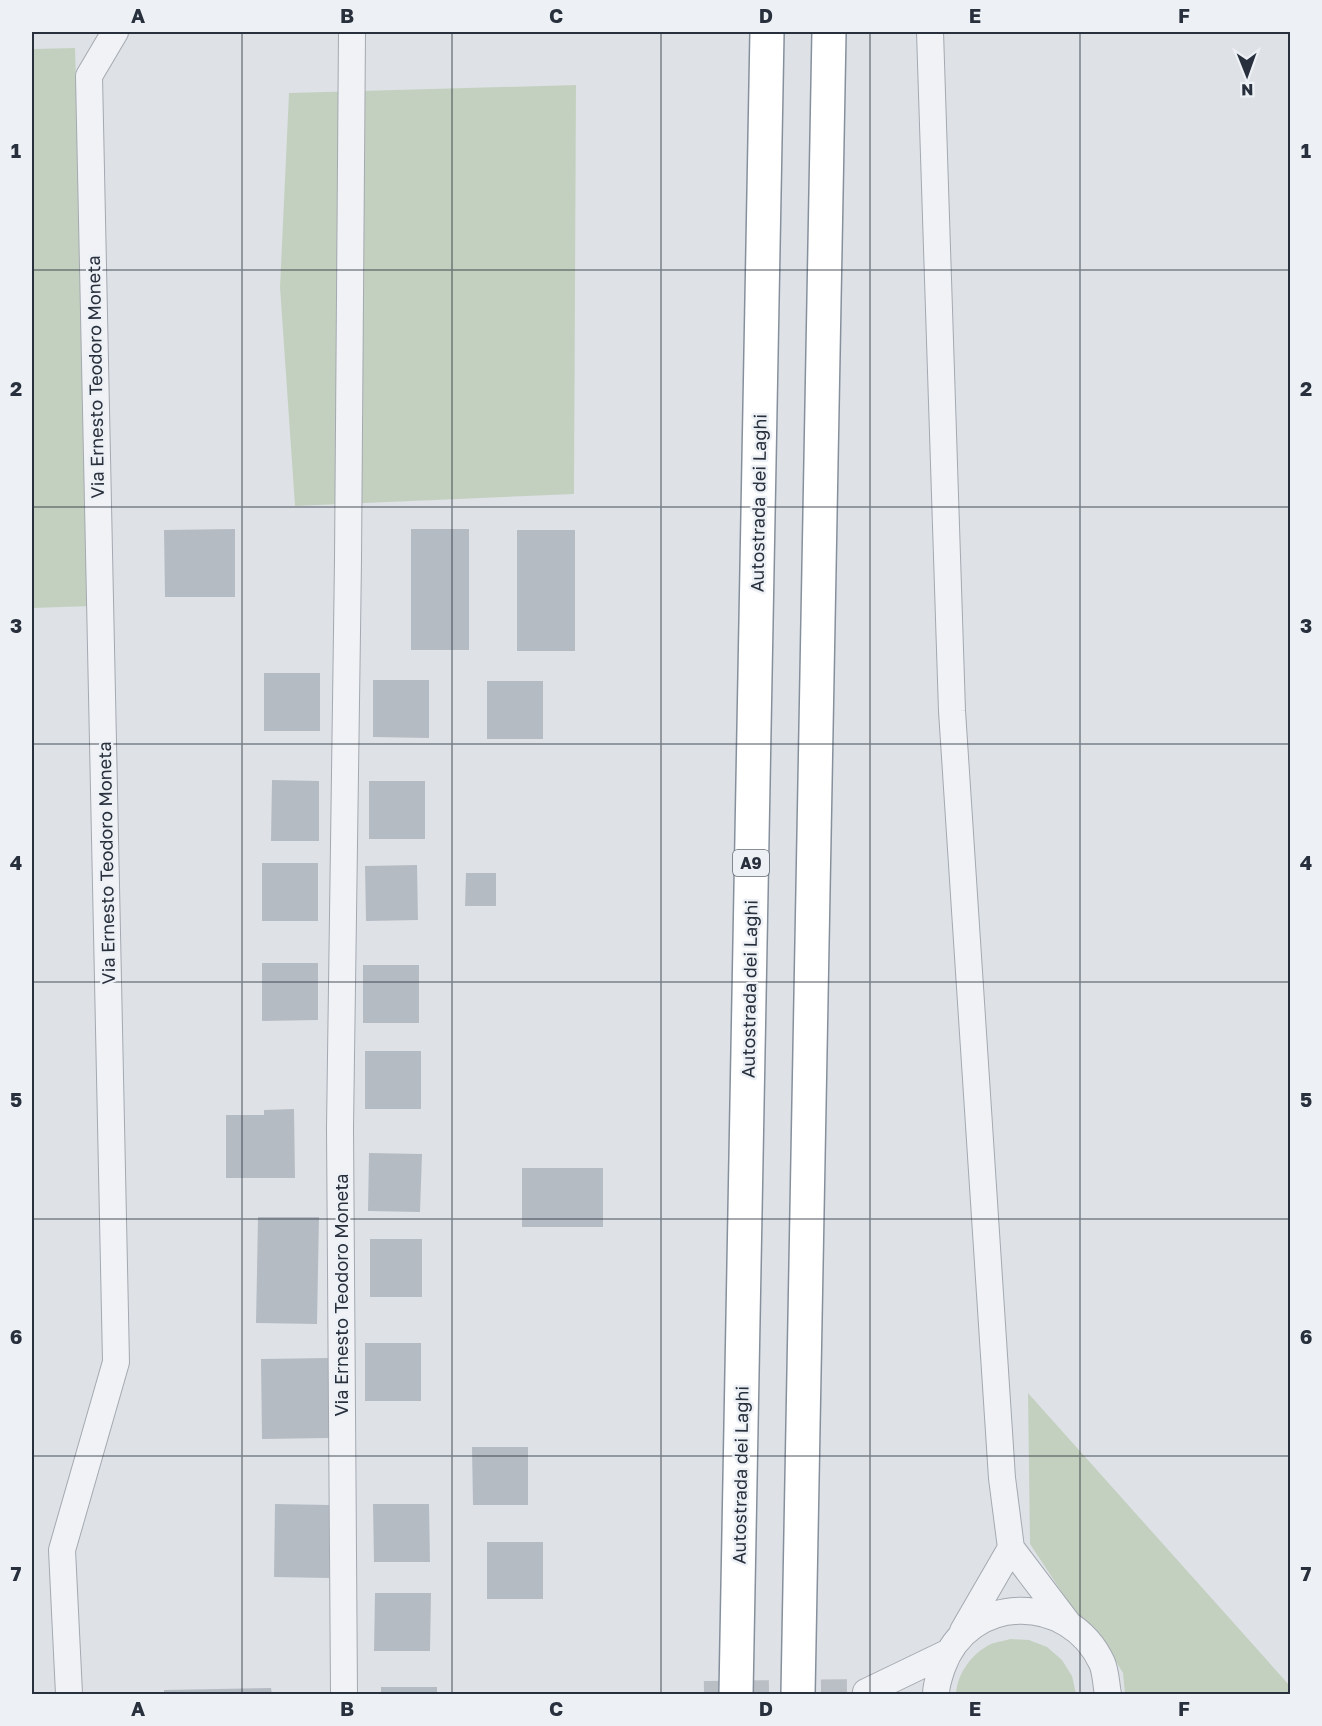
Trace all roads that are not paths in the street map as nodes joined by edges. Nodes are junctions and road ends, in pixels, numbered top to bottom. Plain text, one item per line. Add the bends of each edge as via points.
1 (116, 32) edge
2 (352, 32) edge
3 (767, 32) edge
4 (829, 32) edge
5 (930, 32) edge
6 (1011, 1548) junction
7 (1067, 1622) junction
8 (954, 1644) junction
9 (69, 1695) edge
10 (344, 1695) edge
11 (736, 1695) edge
12 (798, 1695) edge
13 (873, 1695) edge
14 (936, 1695) edge
15 (1107, 1695) edge

1 - 9 street, Via Ernesto Teodoro Moneta via 89,76 116,1362 62,1550
2 - 10 street, Via Ernesto Teodoro Moneta via 340,1128
3 - 11 highway, Autostrada dei Laghi / A9
4 - 12 highway
5 - 6 street via 952,711 1002,1478
6 - 7 street
6 - 8 street
7 - 8 street via 1040,1612 1009,1611 984,1619
7 - 15 street via 1089,1641 1103,1665
8 - 13 street via 866,1692
8 - 14 street via 936,1684

